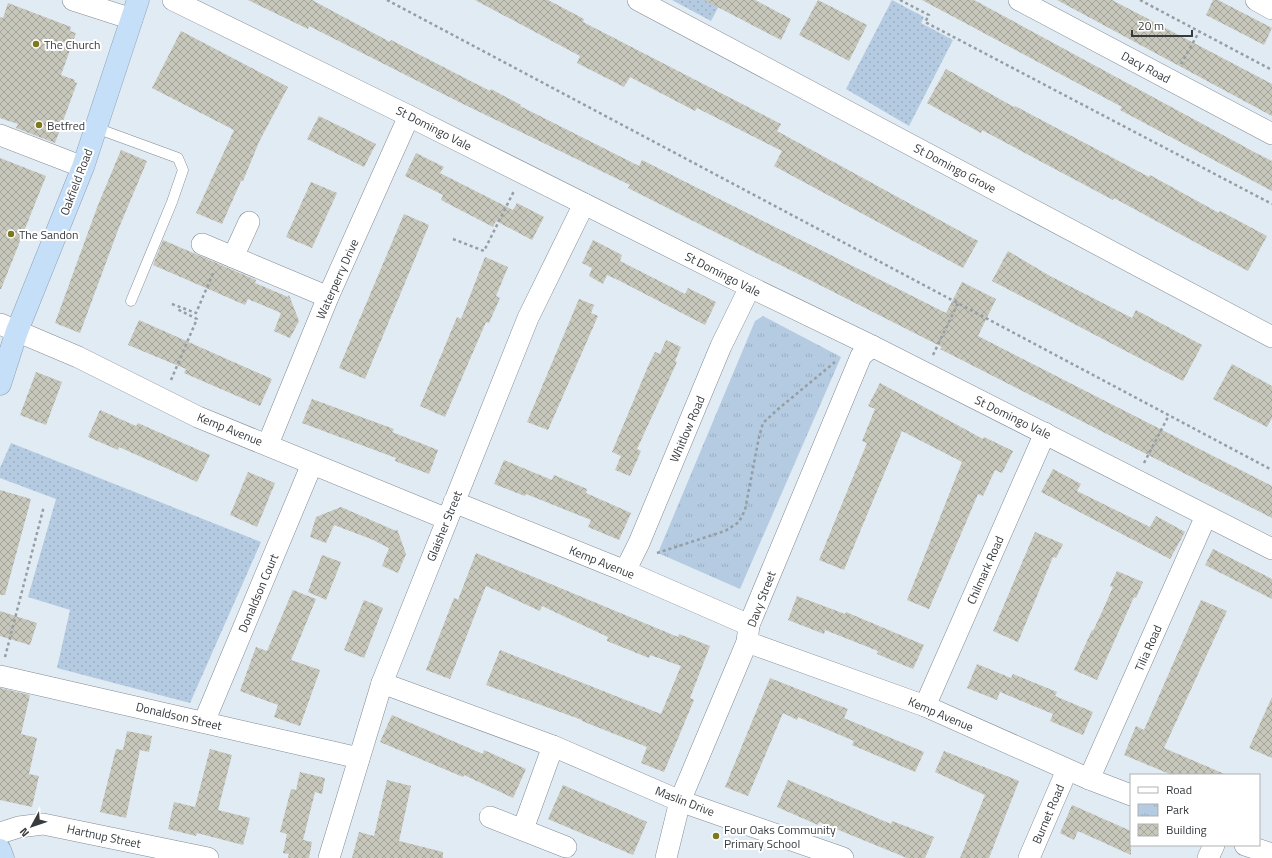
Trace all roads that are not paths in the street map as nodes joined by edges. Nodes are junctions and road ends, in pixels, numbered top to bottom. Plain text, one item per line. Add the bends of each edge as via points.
1 (73, 0) edge
2 (174, 0) edge
3 (638, 0) edge
4 (1019, 0) edge
5 (1256, 0) edge
6 (1272, 9) edge
7 (135, 10) edge
8 (409, 116) junction
9 (96, 128) junction
10 (1272, 134) edge
11 (0, 135) edge
12 (83, 167) junction
13 (584, 204) junction
14 (249, 222) dead end
15 (202, 244) dead end
16 (228, 255) junction
17 (750, 288) junction
18 (328, 297) junction
19 (131, 301) dead end
20 (8, 328) edge
21 (1272, 337) edge
22 (872, 346) junction
23 (0, 384) edge
24 (1045, 433) junction
25 (268, 444) junction
26 (312, 464) junction
27 (450, 511) junction
28 (1206, 516) junction
29 (1272, 549) edge
30 (625, 571) junction
31 (748, 633) junction
32 (0, 676) edge
33 (382, 683) junction
34 (925, 706) junction
35 (204, 722) junction
36 (553, 746) junction
37 (359, 758) junction
38 (1067, 770) junction
39 (1089, 779) junction
40 (1130, 796) edge
41 (680, 800) junction
42 (490, 818) dead end
43 (523, 829) junction
44 (0, 833) edge
45 (1214, 846) edge
46 (1247, 846) edge
47 (566, 847) dead end
48 (0, 850) edge
49 (1269, 855) edge
50 (198, 857) edge
51 (3, 858) edge
52 (329, 858) edge
53 (666, 858) edge
54 (843, 858) edge
55 (1029, 858) edge
56 (1208, 858) edge

1 - 7 street
2 - 8 street, St Domingo Vale
3 - 21 street, St Domingo Grove
4 - 10 street, Dacy Road
5 - 6 street
7 - 9 highway, Oakfield Road
8 - 13 street, St Domingo Vale
8 - 18 street, Waterperry Drive
9 - 12 highway, Oakfield Road
9 - 19 lane via 178,158 183,170
11 - 12 street
12 - 20 highway, Oakfield Road
13 - 17 street, St Domingo Vale
13 - 27 street, Glaisher Street via 528,318
14 - 16 street
15 - 16 street
16 - 18 street
17 - 22 street, St Domingo Vale
17 - 30 street, Whitlow Road via 722,346 639,544
18 - 25 street, Waterperry Drive
20 - 23 highway, Oakfield Road
20 - 25 street, Kemp Avenue via 78,357 198,417
22 - 24 street, St Domingo Vale
22 - 31 street, Davy Street via 861,356
24 - 28 street, St Domingo Vale
24 - 34 street, Chilmark Road
25 - 26 street, Kemp Avenue
26 - 27 street, Kemp Avenue
26 - 35 street, Donaldson Court
27 - 30 street, Kemp Avenue
27 - 33 street, Glaisher Street
28 - 29 street, St Domingo Vale
28 - 39 street, Tilia Road
30 - 31 street, Kemp Avenue
31 - 34 street, Kemp Avenue
31 - 41 street, Davy Street
32 - 35 street, Donaldson Street
33 - 36 street, Maslin Drive
33 - 37 street, Glaisher Street
34 - 38 street, Kemp Avenue
35 - 37 street, Donaldson Street
36 - 41 street, Maslin Drive
36 - 43 street
37 - 52 street, Glaisher Street
38 - 39 street, Kemp Avenue
38 - 55 street, Burnet Road
39 - 40 street, Kemp Avenue
41 - 53 street, Davy Street
41 - 54 street, Maslin Drive
42 - 43 street
43 - 47 street
44 - 50 street, Hartnup Street via 43,824
45 - 56 street
46 - 49 street
48 - 51 highway

